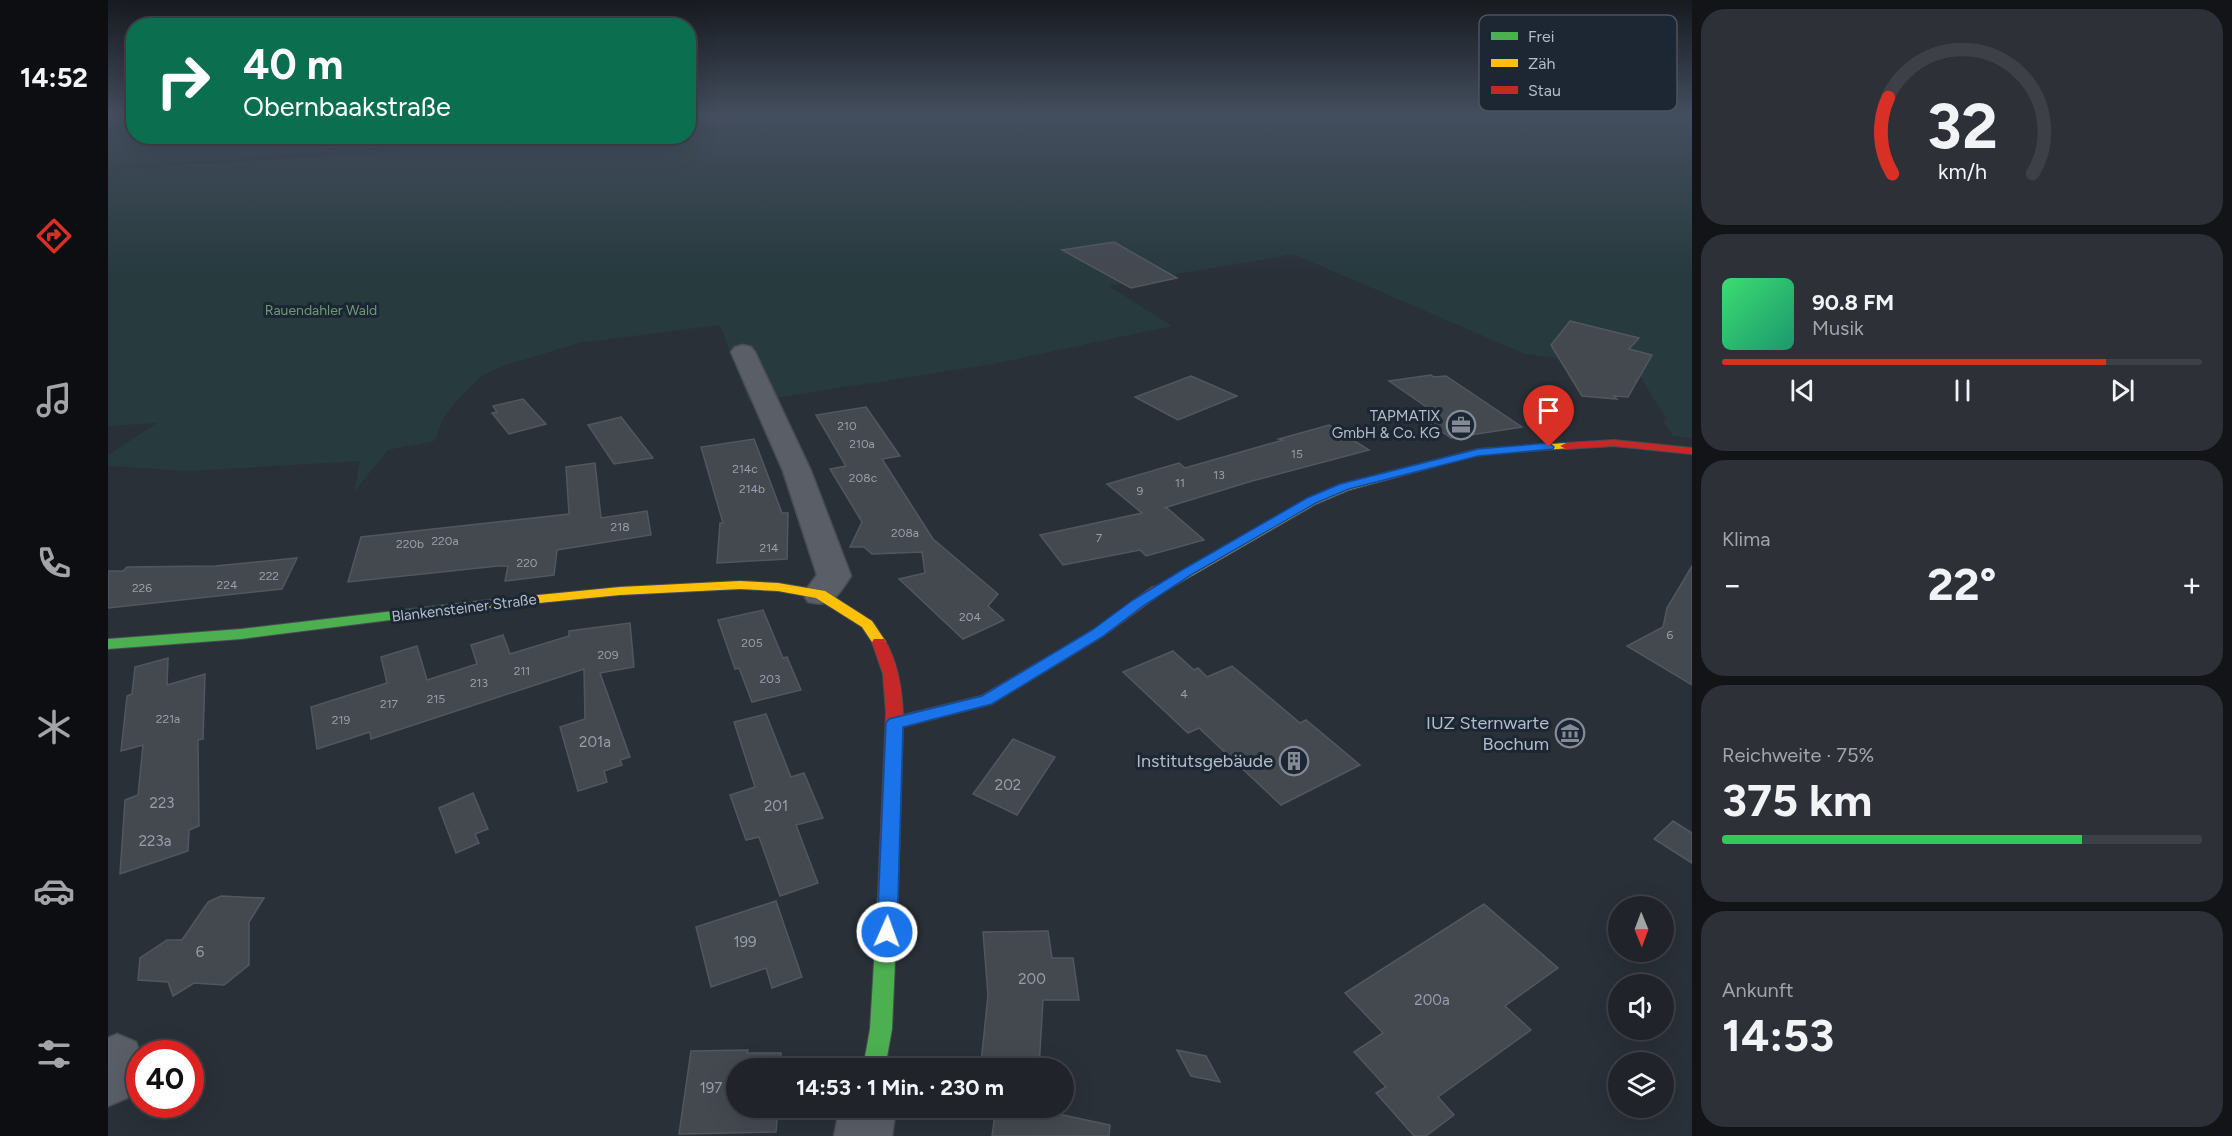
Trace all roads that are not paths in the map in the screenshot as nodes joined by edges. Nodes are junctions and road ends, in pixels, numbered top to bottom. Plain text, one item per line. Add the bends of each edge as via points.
1 (756, 365) dead end
2 (1692, 450) edge
3 (820, 594) junction
4 (108, 644) edge
5 (894, 723) junction
6 (876, 1058) edge
7 (866, 1118) edge
8 (863, 1136) edge

1 - 3 street via 834,576
2 - 5 street via 1614,443 1478,452 1345,487 1312,501 1152,593 1097,634 986,700
3 - 4 street, Blankensteiner Straße via 740,585 620,591 241,634
3 - 5 street, Blankensteiner Straße via 867,624 886,653
5 - 6 street, Blankensteiner Straße via 887,932
7 - 8 street

